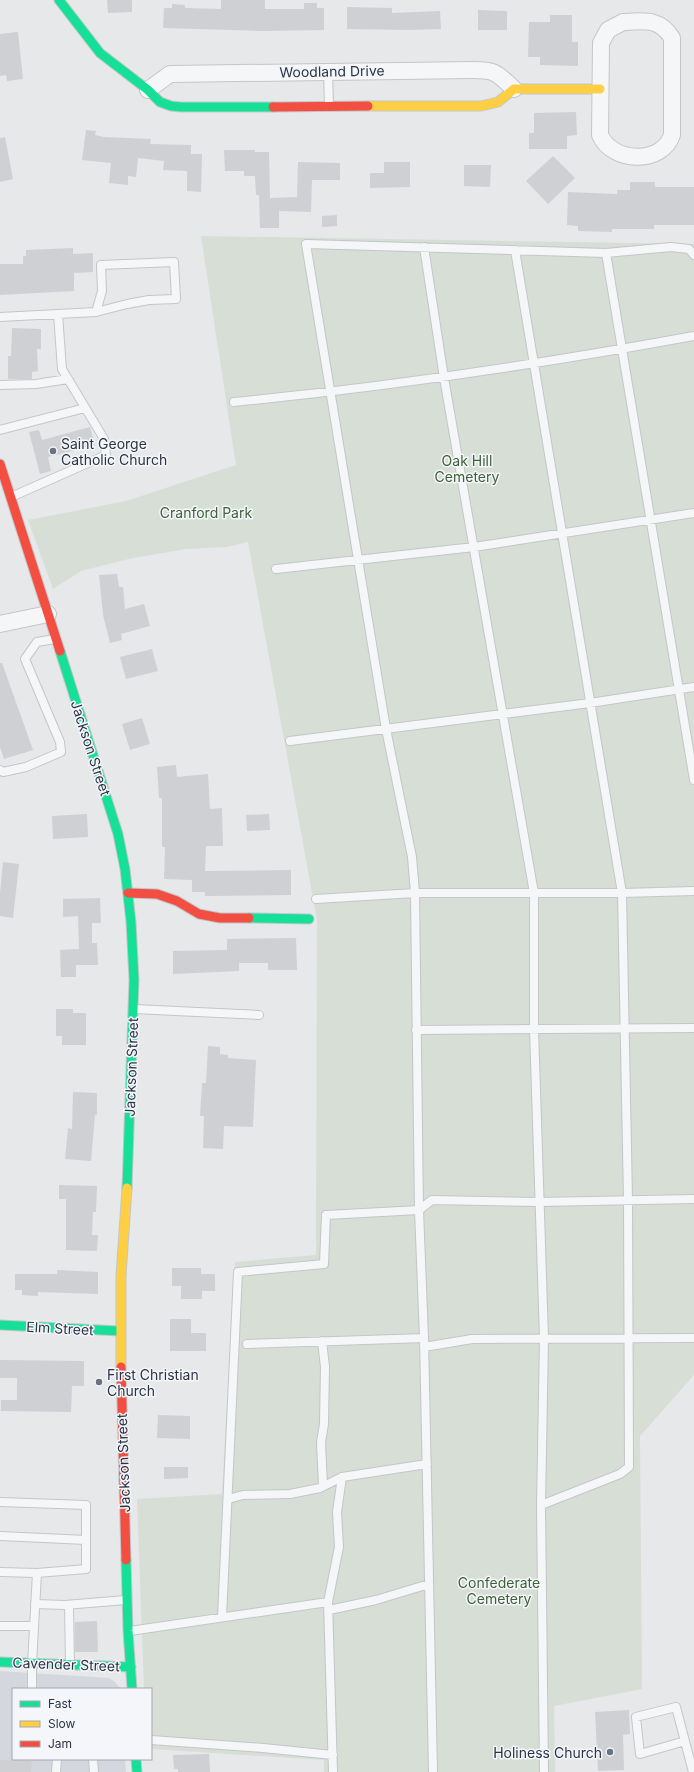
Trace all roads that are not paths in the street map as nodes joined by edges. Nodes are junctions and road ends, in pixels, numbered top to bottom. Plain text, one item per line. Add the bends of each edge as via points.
1 (59, 0) edge
2 (328, 71) junction
3 (514, 89) junction
4 (600, 89) junction
5 (148, 90) junction
6 (329, 106) junction
7 (424, 248) junction
8 (515, 250) junction
9 (606, 253) junction
10 (694, 255) edge
11 (96, 312) junction
12 (58, 314) junction
13 (0, 317) edge
14 (694, 336) edge
15 (621, 350) junction
16 (535, 363) junction
17 (444, 378) junction
18 (68, 379) junction
19 (0, 385) edge
20 (331, 393) junction
21 (234, 402) dead end
22 (85, 408) junction
23 (0, 430) edge
24 (0, 464) edge
25 (10, 498) junction
26 (694, 513) edge
27 (650, 520) junction
28 (562, 534) junction
29 (474, 546) junction
30 (359, 559) junction
31 (276, 569) dead end
32 (48, 614) junction
33 (0, 624) edge
34 (56, 639) junction
35 (694, 687) edge
36 (679, 690) junction
37 (590, 703) junction
38 (503, 715) junction
39 (386, 730) junction
40 (290, 741) dead end
41 (0, 770) edge
42 (694, 780) edge
43 (694, 891) edge
44 (128, 893) junction
45 (415, 893) junction
46 (534, 893) junction
47 (622, 894) junction
48 (316, 899) dead end
49 (309, 919) dead end
50 (133, 1008) junction
51 (259, 1015) dead end
52 (534, 1028) junction
53 (625, 1028) junction
54 (694, 1028) edge
55 (416, 1030) junction
56 (628, 1199) junction
57 (694, 1199) edge
58 (539, 1202) junction
59 (419, 1210) junction
60 (0, 1325) edge
61 (120, 1331) junction
62 (424, 1338) junction
63 (544, 1338) junction
64 (627, 1338) junction
65 (694, 1338) edge
66 (322, 1341) junction
67 (247, 1344) dead end
68 (424, 1346) junction
69 (427, 1464) junction
70 (342, 1477) junction
71 (323, 1486) junction
72 (228, 1499) junction
73 (0, 1502) edge
74 (541, 1505) junction
75 (0, 1536) edge
76 (86, 1540) junction
77 (0, 1572) edge
78 (37, 1573) junction
79 (429, 1584) junction
80 (128, 1600) junction
81 (328, 1602) junction
82 (35, 1604) junction
83 (69, 1605) junction
84 (329, 1610) junction
85 (222, 1617) junction
86 (0, 1626) edge
87 (34, 1626) junction
88 (128, 1632) junction
89 (0, 1662) edge
90 (32, 1664) junction
91 (70, 1664) junction
92 (131, 1667) junction
93 (32, 1688) edge
94 (132, 1688) edge
95 (152, 1740) edge
96 (685, 1741) junction
97 (333, 1755) junction
98 (57, 1760) edge
99 (94, 1760) edge
100 (136, 1760) edge
101 (56, 1772) edge
102 (94, 1772) edge
103 (137, 1772) edge
104 (333, 1772) edge
105 (433, 1772) edge
106 (544, 1772) edge
107 (693, 1772) edge

1 - 5 main road via 100,54
2 - 3 street, Woodland Drive via 483,70 500,74
2 - 5 street, Woodland Drive via 170,74
2 - 6 lane
3 - 4 main road
3 - 6 main road via 490,105
4 - 4 street via 601,43 608,30 623,22 651,22 664,28 672,38 673,49 672,135 667,146 647,156 620,154 607,147 600,135
5 - 6 main road via 160,102 181,107
7 - 8 lane
7 - 17 lane
7 - 20 lane via 306,244
8 - 9 lane
8 - 16 lane
9 - 10 lane via 671,247 689,249
9 - 15 lane
11 - 11 lane via 134,302 176,299 174,262 101,265 102,291
11 - 12 lane
12 - 13 lane
12 - 18 lane via 62,369
14 - 15 lane
15 - 16 lane
15 - 27 lane
16 - 17 lane
16 - 28 lane
17 - 20 lane
17 - 29 lane
18 - 19 lane via 36,384
18 - 22 lane
20 - 21 lane
20 - 30 lane
22 - 23 lane
22 - 25 lane via 104,439 106,455
24 - 25 main road, Jackson Street
25 - 32 main road, Jackson Street
26 - 27 lane
27 - 28 lane
27 - 36 lane
28 - 29 lane
28 - 37 lane
29 - 30 lane
29 - 38 lane
30 - 31 lane
30 - 39 lane
32 - 33 street
32 - 34 main road, Jackson Street
34 - 41 lane via 36,642 25,659 60,742 61,752 26,767 4,772
34 - 44 main road, Jackson Street via 118,834
35 - 36 lane
36 - 37 lane
36 - 42 lane
37 - 38 lane
37 - 47 lane
38 - 39 lane
38 - 46 lane
39 - 40 lane
39 - 45 lane via 412,857
43 - 47 lane
44 - 49 main road via 158,894 177,901 199,914 220,918
44 - 50 main road, Jackson Street via 133,950
45 - 46 lane
45 - 48 lane
45 - 55 lane
46 - 47 lane
46 - 52 lane
47 - 53 lane
50 - 51 lane
50 - 61 main road, Jackson Street
52 - 53 lane
52 - 55 lane
52 - 58 lane
53 - 54 lane
53 - 56 lane
55 - 59 lane
56 - 57 lane
56 - 58 lane
56 - 64 lane
58 - 59 lane via 432,1200
58 - 63 lane
59 - 62 lane
59 - 72 lane via 326,1215 324,1264 238,1272
60 - 61 main road, Elm Street
61 - 80 main road, Jackson Street
62 - 66 lane
62 - 68 lane
63 - 64 lane
63 - 68 lane via 472,1339
63 - 74 lane
64 - 65 lane
64 - 74 lane via 629,1467 620,1474
66 - 67 lane
66 - 71 lane via 325,1367 324,1424 321,1442
68 - 69 lane
69 - 70 lane
69 - 79 lane
70 - 71 lane
70 - 81 lane via 337,1512 339,1547
71 - 72 lane via 290,1494 243,1495
72 - 85 lane
73 - 76 lane via 86,1505
74 - 106 lane
75 - 76 lane
76 - 78 lane via 86,1569
77 - 78 lane
78 - 82 lane
79 - 84 lane via 376,1600
79 - 105 lane
80 - 83 lane
80 - 88 main road, Jackson Street
81 - 84 lane
81 - 85 lane
82 - 83 lane
82 - 87 lane
83 - 91 lane
84 - 97 lane
85 - 88 lane
86 - 87 lane
87 - 90 lane
88 - 92 main road, Jackson Street
89 - 90 main road, Cavender Street
90 - 91 main road, Cavender Street
90 - 93 lane
91 - 92 main road, Cavender Street
92 - 94 main road, Jackson Street
95 - 97 lane
96 - 96 lane via 676,1707 636,1717 640,1754
96 - 107 lane
97 - 104 lane
98 - 101 lane
99 - 102 lane
100 - 103 main road

